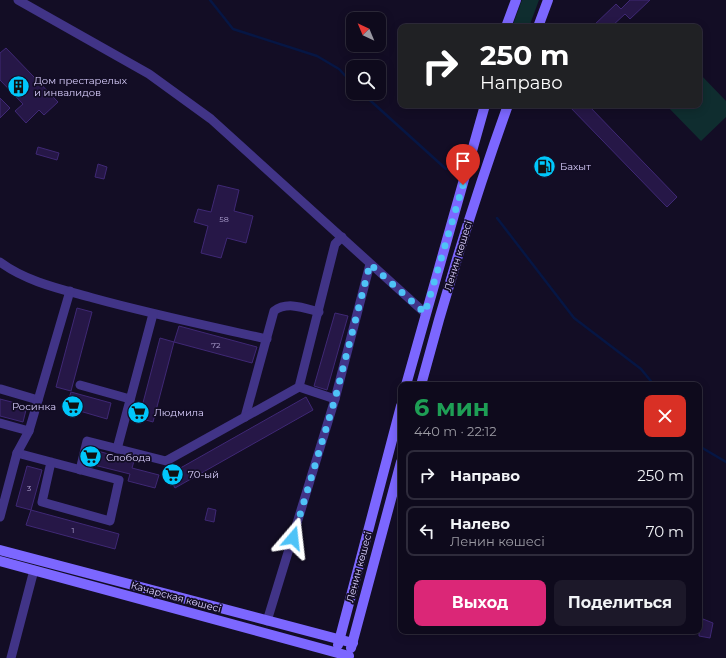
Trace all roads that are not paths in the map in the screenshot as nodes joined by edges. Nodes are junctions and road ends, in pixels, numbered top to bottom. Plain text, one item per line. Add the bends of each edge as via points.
1 (18, 0) edge
2 (516, 0) edge
3 (548, 0) edge
4 (507, 24) edge
5 (539, 24) edge
6 (484, 108) edge
7 (507, 108) edge
8 (342, 237) junction
9 (0, 262) edge
10 (370, 264) junction
11 (70, 291) junction
12 (319, 312) junction
13 (425, 313) junction
14 (153, 314) junction
15 (267, 339) junction
16 (407, 382) edge
17 (422, 382) edge
18 (80, 386) dead end
19 (300, 387) junction
20 (1, 390) edge
21 (130, 399) junction
22 (335, 399) junction
23 (38, 400) junction
24 (245, 417) junction
25 (398, 417) edge
26 (0, 424) edge
27 (29, 431) junction
28 (117, 448) junction
29 (17, 453) junction
30 (51, 462) junction
31 (80, 470) junction
32 (398, 473) edge
33 (3, 492) edge
34 (0, 517) edge
35 (0, 550) edge
36 (0, 561) edge
37 (34, 570) junction
38 (267, 621) junction
39 (339, 640) junction
40 (353, 643) junction
41 (335, 655) edge
42 (349, 657) edge
43 (11, 658) edge

1 - 8 street via 148,74 211,119
2 - 4 main road
3 - 5 main road
6 - 13 main road, Ленин көшесі
7 - 17 main road, Ленин көшесі via 484,172
8 - 10 street
8 - 12 street via 336,244
9 - 11 street via 15,273
10 - 13 street
10 - 22 street
11 - 14 street
11 - 23 street
12 - 15 street via 288,305 280,306 274,311
12 - 19 street
13 - 16 main road, Ленин көшесі
14 - 15 street
14 - 21 street
15 - 24 street
18 - 21 street
19 - 22 street
19 - 24 street
20 - 23 street
21 - 28 street
22 - 38 street
23 - 27 street
24 - 28 street via 166,461
25 - 39 main road, Ленин көшесі
26 - 27 street
27 - 29 street
28 - 31 street via 87,441
29 - 30 street
29 - 33 street
30 - 31 street
30 - 31 street via 42,502 110,521 119,480
32 - 40 main road, Ленин көшесі
33 - 34 street
35 - 38 main road, Качарская көшесі
36 - 37 main road, Качарская көшесі
37 - 41 main road, Качарская көшесі
37 - 43 street
38 - 39 main road, Качарская көшесі
39 - 40 main road, Качарская көшесі
39 - 41 main road, Ленин көшесі
40 - 42 main road, Ленин көшесі
41 - 42 main road, Качарская көшесі

